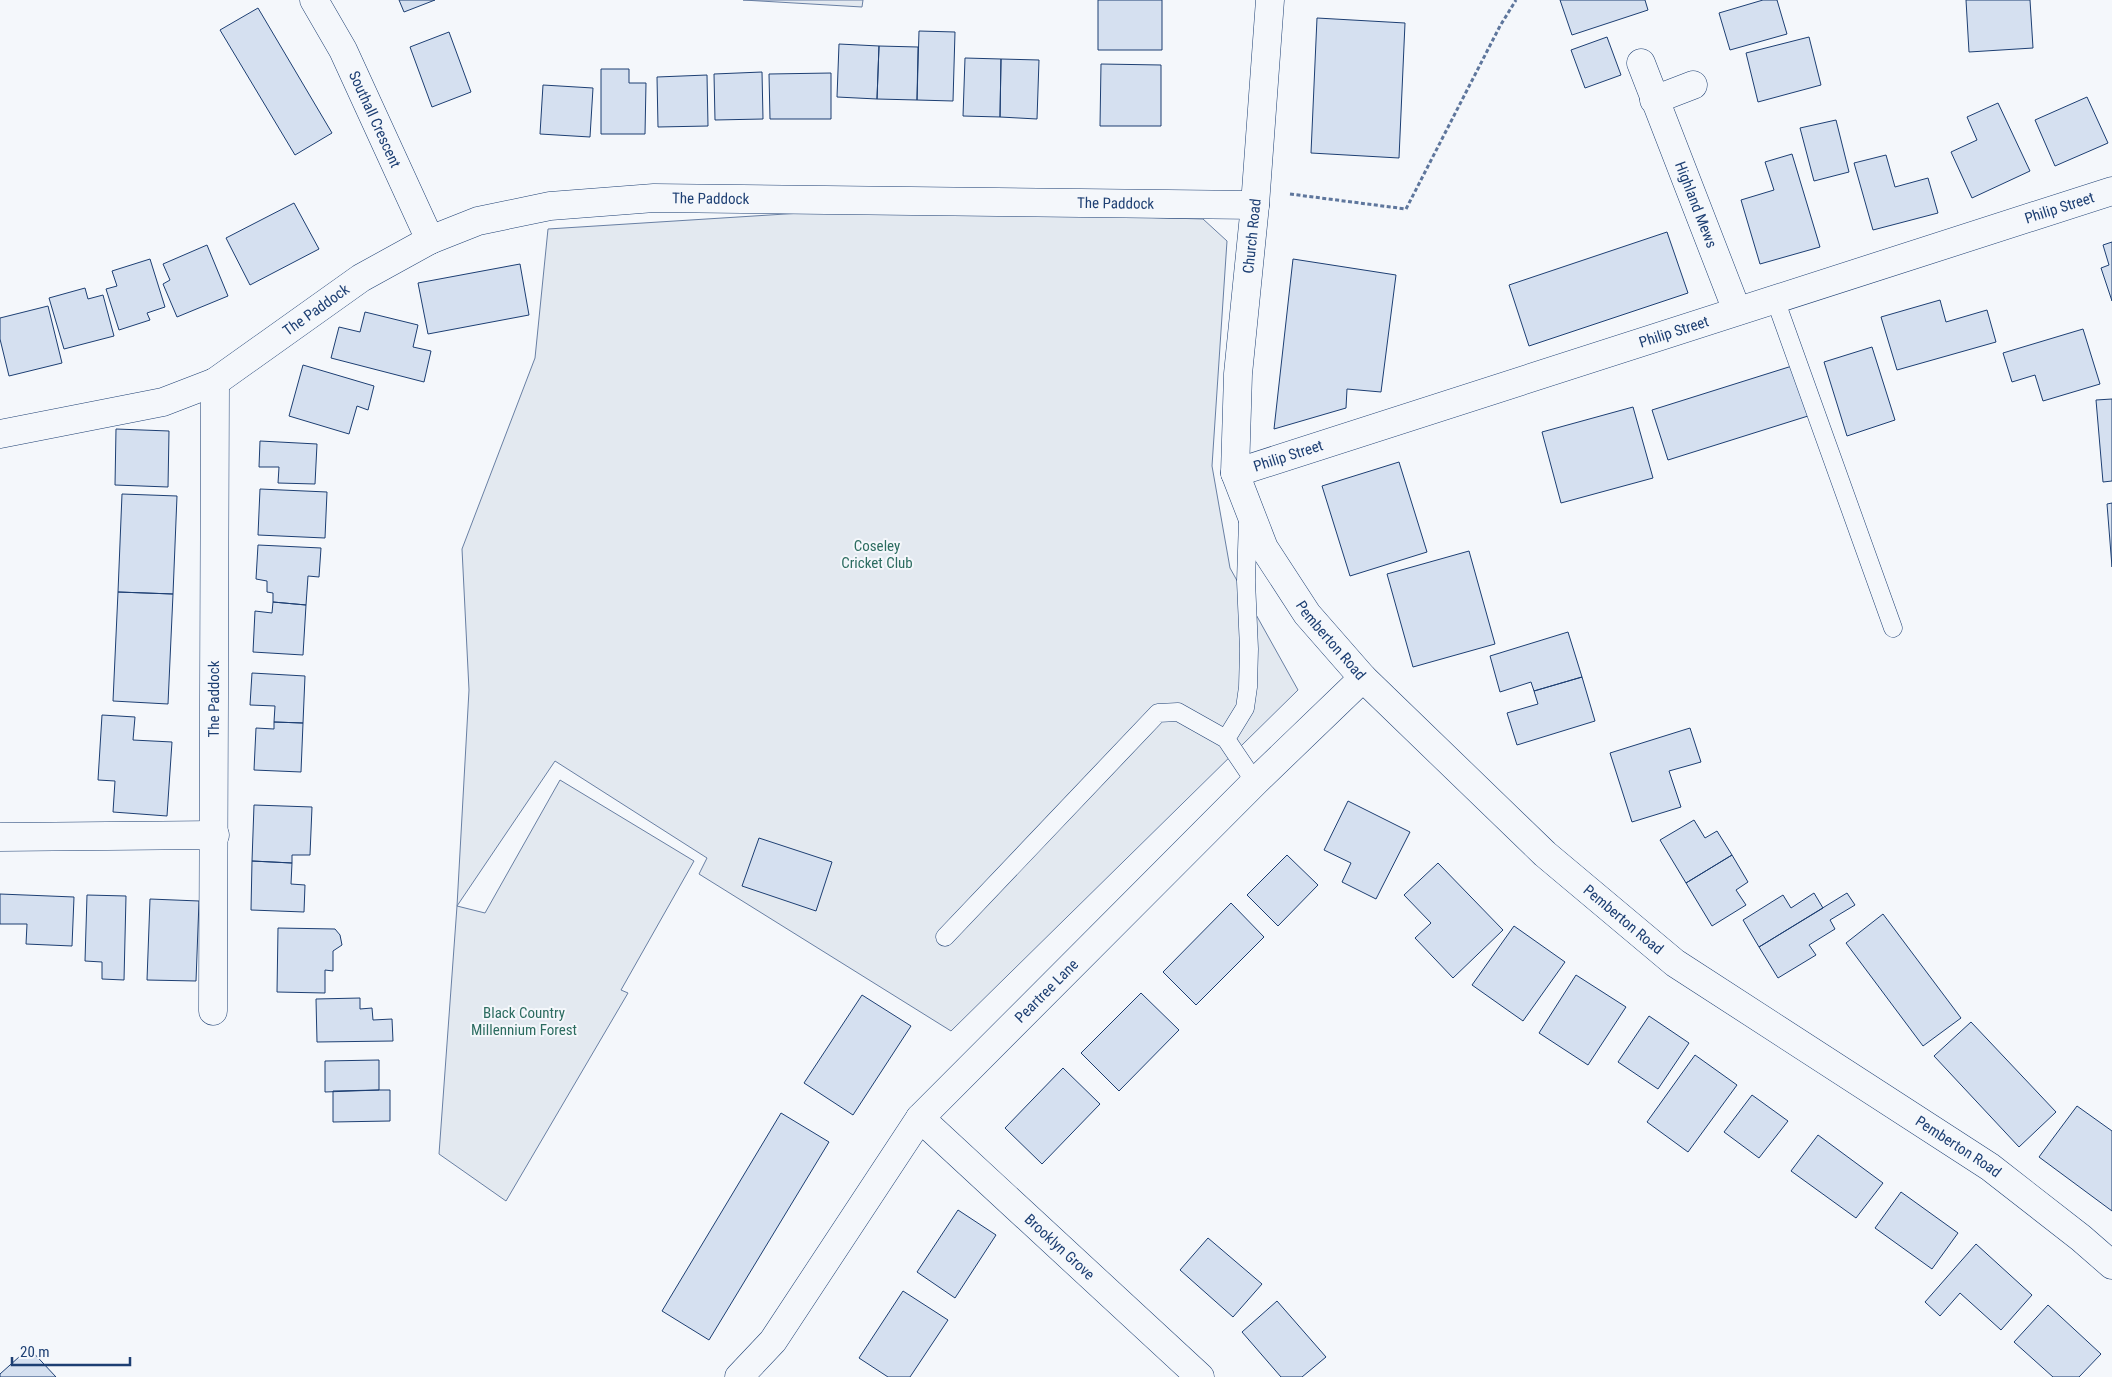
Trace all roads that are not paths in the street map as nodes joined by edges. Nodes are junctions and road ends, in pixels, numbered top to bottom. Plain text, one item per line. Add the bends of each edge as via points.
1 (314, 0) edge
2 (1270, 0) edge
3 (1641, 63) dead end
4 (1693, 85) dead end
5 (1654, 100) junction
6 (2112, 191) edge
7 (1255, 205) junction
8 (430, 240) junction
9 (1776, 299) junction
10 (1737, 311) junction
11 (215, 382) junction
12 (0, 434) edge
13 (1236, 473) junction
14 (1249, 508) junction
15 (1894, 628) dead end
16 (1363, 678) junction
17 (1226, 739) junction
18 (1255, 782) junction
19 (215, 835) junction
20 (0, 836) edge
21 (945, 937) dead end
22 (213, 1010) dead end
23 (920, 1118) junction
24 (2112, 1265) edge
25 (739, 1377) edge
26 (1200, 1377) edge

1 - 8 street, Southall Crescent via 343,50
2 - 7 street, Church Road
3 - 5 street, Highland Mews
4 - 5 street
5 - 10 street, Highland Mews
6 - 9 street, Philip Street
7 - 8 street, The Paddock via 654,198 550,206 478,221
7 - 13 street, Church Road via 1238,374
8 - 11 street, The Paddock via 362,278
9 - 10 street, Philip Street
9 - 15 lane
10 - 13 street, Philip Street
11 - 12 street, The Paddock via 163,402
11 - 19 street, The Paddock
13 - 14 street, Pemberton Road
14 - 16 street, Pemberton Road via 1264,548 1307,614
14 - 17 lane via 1246,582 1248,686 1245,708
16 - 18 street, Peartree Lane
16 - 24 street, Pemberton Road via 1545,854 1675,963 1990,1167
17 - 18 lane
17 - 21 lane via 1178,712 1158,713
18 - 23 street, Peartree Lane
19 - 20 street
19 - 22 street, The Paddock
23 - 25 street, Peartree Lane via 774,1340
23 - 26 street, Brooklyn Grove

